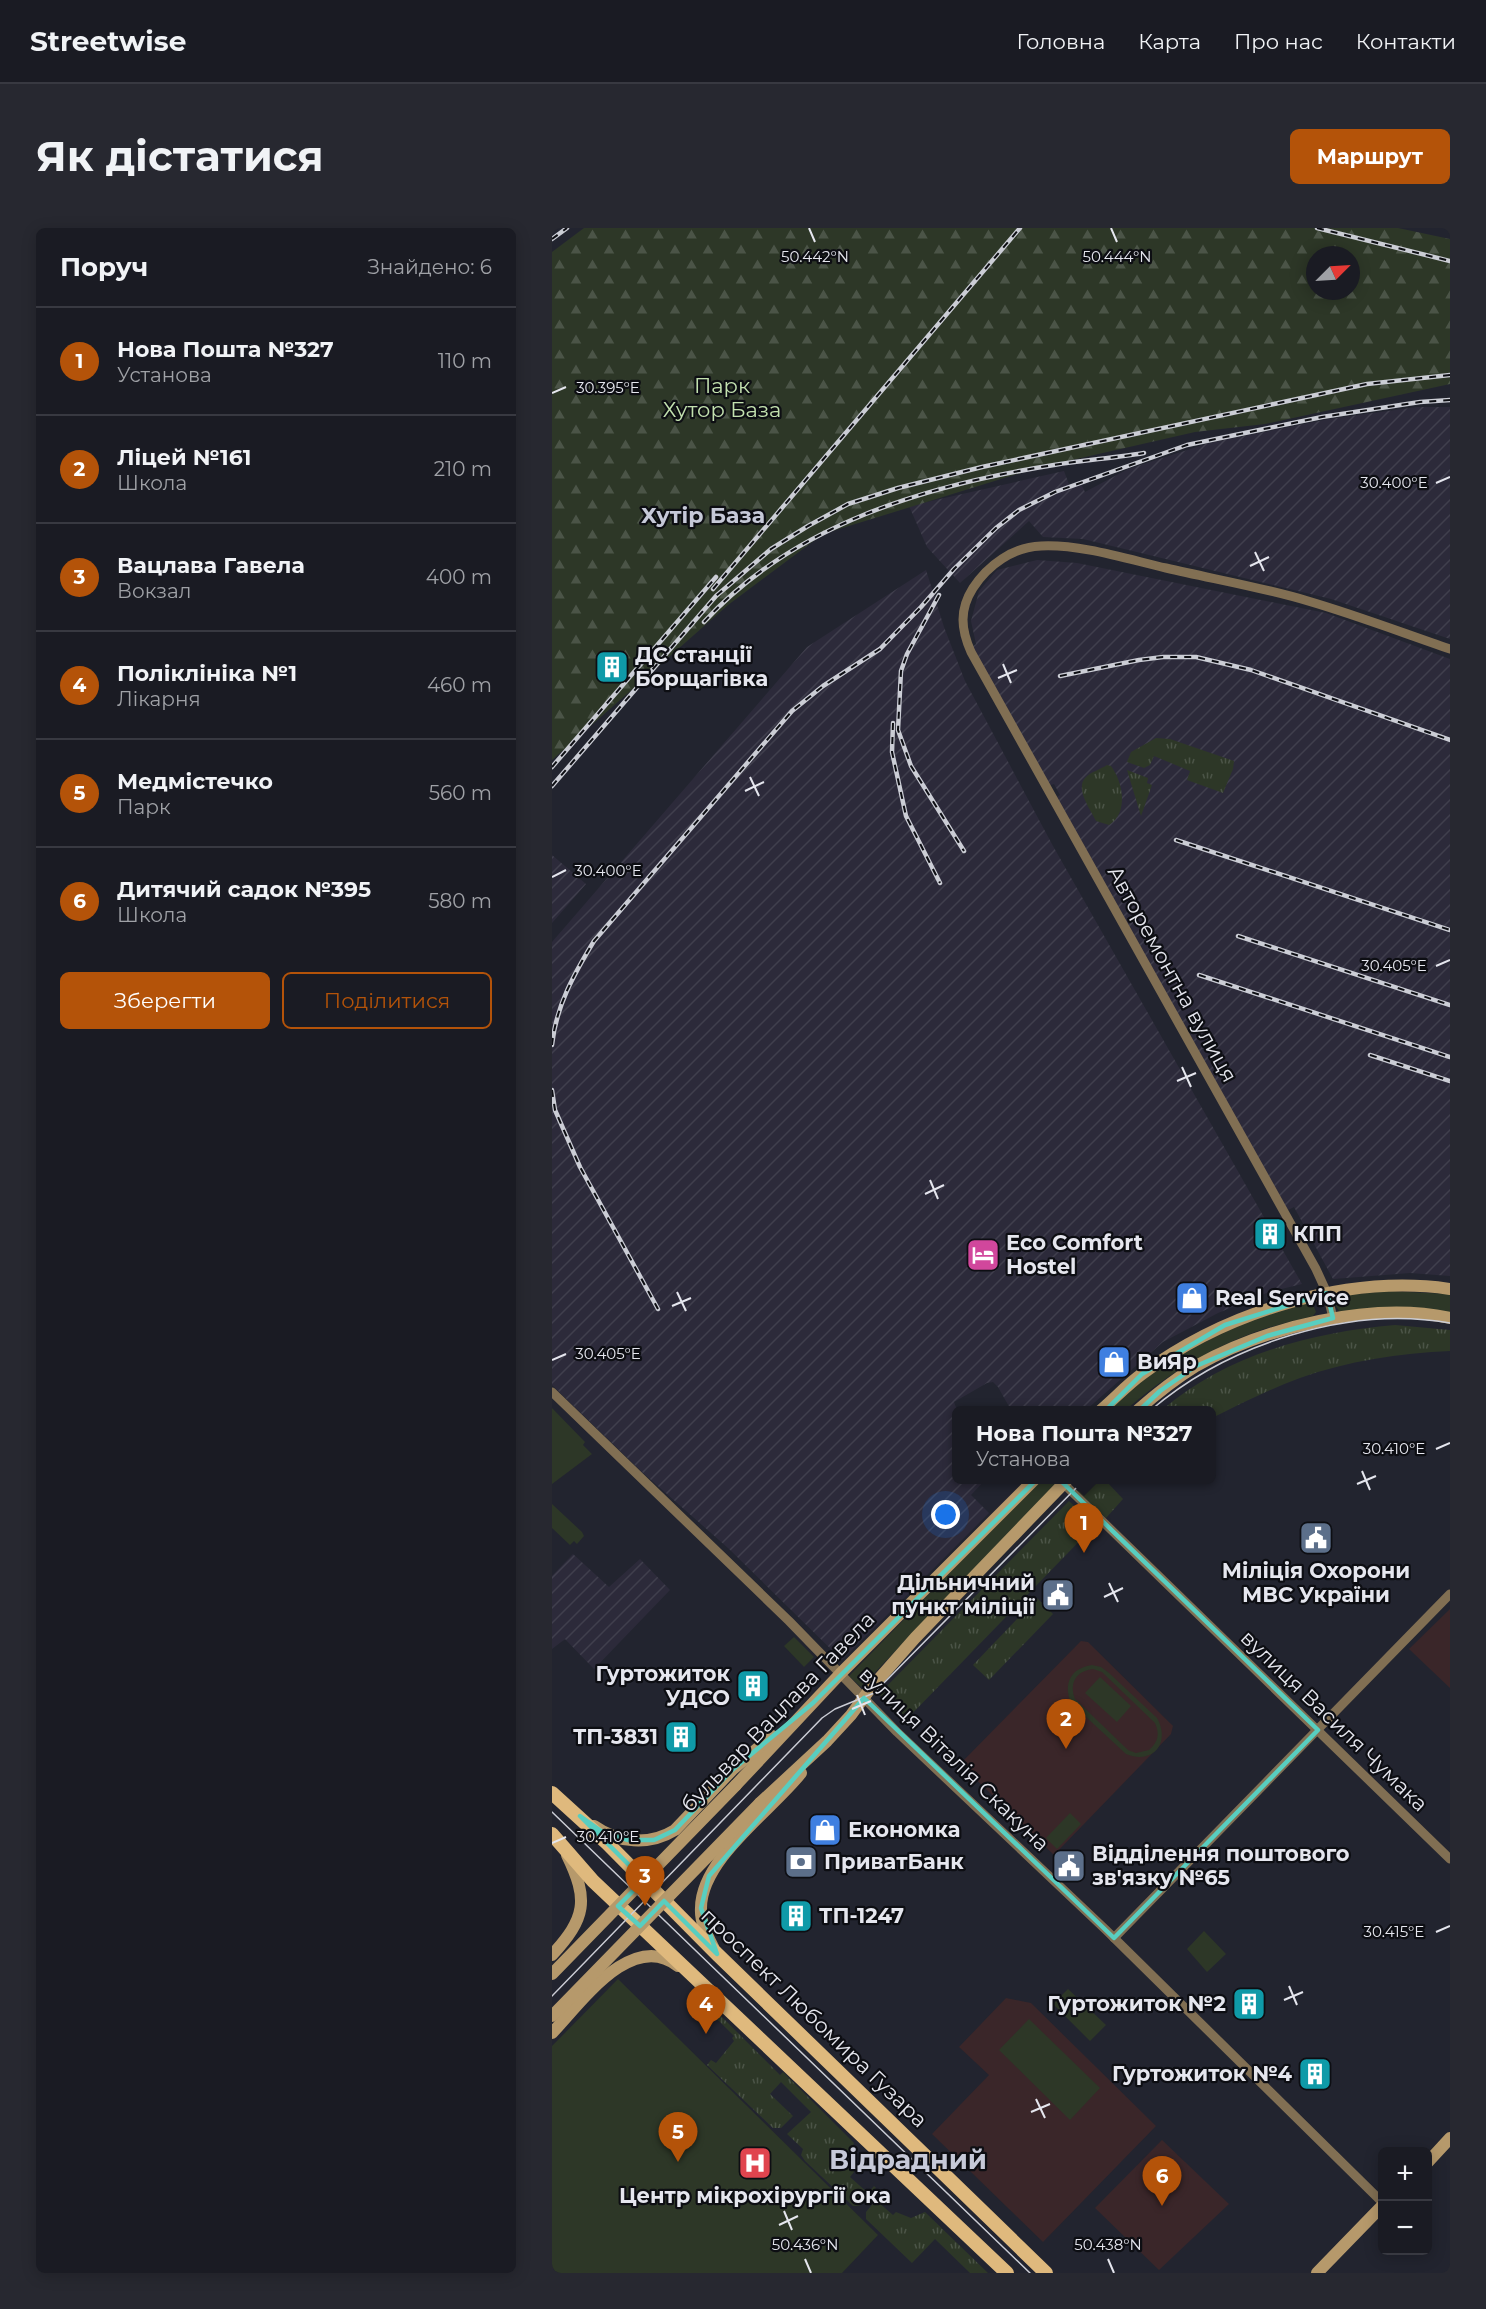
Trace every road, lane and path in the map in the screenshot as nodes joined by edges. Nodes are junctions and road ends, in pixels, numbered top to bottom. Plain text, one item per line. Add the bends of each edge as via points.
1 (1450, 649) edge
2 (1450, 1289) edge
3 (1327, 1293) junction
4 (1333, 1318) junction
5 (1450, 1318) edge
6 (552, 1392) edge
7 (1106, 1406) edge
8 (1143, 1406) edge
9 (1029, 1484) edge
10 (1062, 1484) edge
11 (1068, 1484) edge
12 (1450, 1594) edge
13 (840, 1674) junction
14 (864, 1698) junction
15 (813, 1703) junction
16 (1318, 1730) junction
17 (827, 1741) junction
18 (552, 1793) edge
19 (580, 1816) junction
20 (552, 1834) edge
21 (563, 1846) junction
22 (1450, 1859) edge
23 (1114, 1938) junction
24 (717, 1954) junction
25 (552, 1955) edge
26 (552, 1974) edge
27 (696, 1979) junction
28 (552, 2016) edge
29 (552, 2033) edge
30 (1450, 2138) edge
31 (1432, 2158) edge
32 (1380, 2201) edge
33 (1378, 2209) edge
34 (1006, 2273) edge
35 (1046, 2273) edge
36 (1317, 2273) edge

1 - 3 street, Авторемонтна вулиця via 1307,601 1068,547 1039,546 993,564 969,594 962,617 963,633 971,652
2 - 3 main road via 1389,1287
3 - 4 street, Авторемонтна вулиця
3 - 7 main road via 1225,1325 1142,1374
4 - 5 main road via 1391,1313
4 - 8 main road via 1306,1323 1226,1352 1196,1366
6 - 13 street, вулиця Віталія Скакуна
9 - 13 main road, бульвар Вацлава Гавела
10 - 14 main road via 915,1638
11 - 16 street, вулиця Василя Чумака
12 - 16 street
13 - 14 street, вулиця Віталія Скакуна
13 - 15 main road, бульвар Вацлава Гавела
14 - 17 main road
14 - 23 street, вулиця Віталія Скакуна
15 - 19 main road via 732,1770 665,1836 628,1840 601,1831
15 - 26 main road, бульвар Вацлава Гавела, bridge
16 - 22 street, вулиця Василя Чумака
16 - 23 street
17 - 24 main road via 709,1876 700,1908 702,1923
17 - 28 main road, bridge via 760,1803
18 - 19 main road, проспект Любомира Гузара
19 - 24 main road, проспект Любомира Гузара
20 - 21 main road
21 - 25 main road via 578,1877 581,1907 567,1939
21 - 27 main road via 593,1881
23 - 32 street, вулиця Віталія Скакуна
24 - 35 main road, проспект Любомира Гузара
27 - 29 main road via 666,1959 636,1958 607,1975
27 - 34 main road
30 - 31 main road
33 - 36 main road

